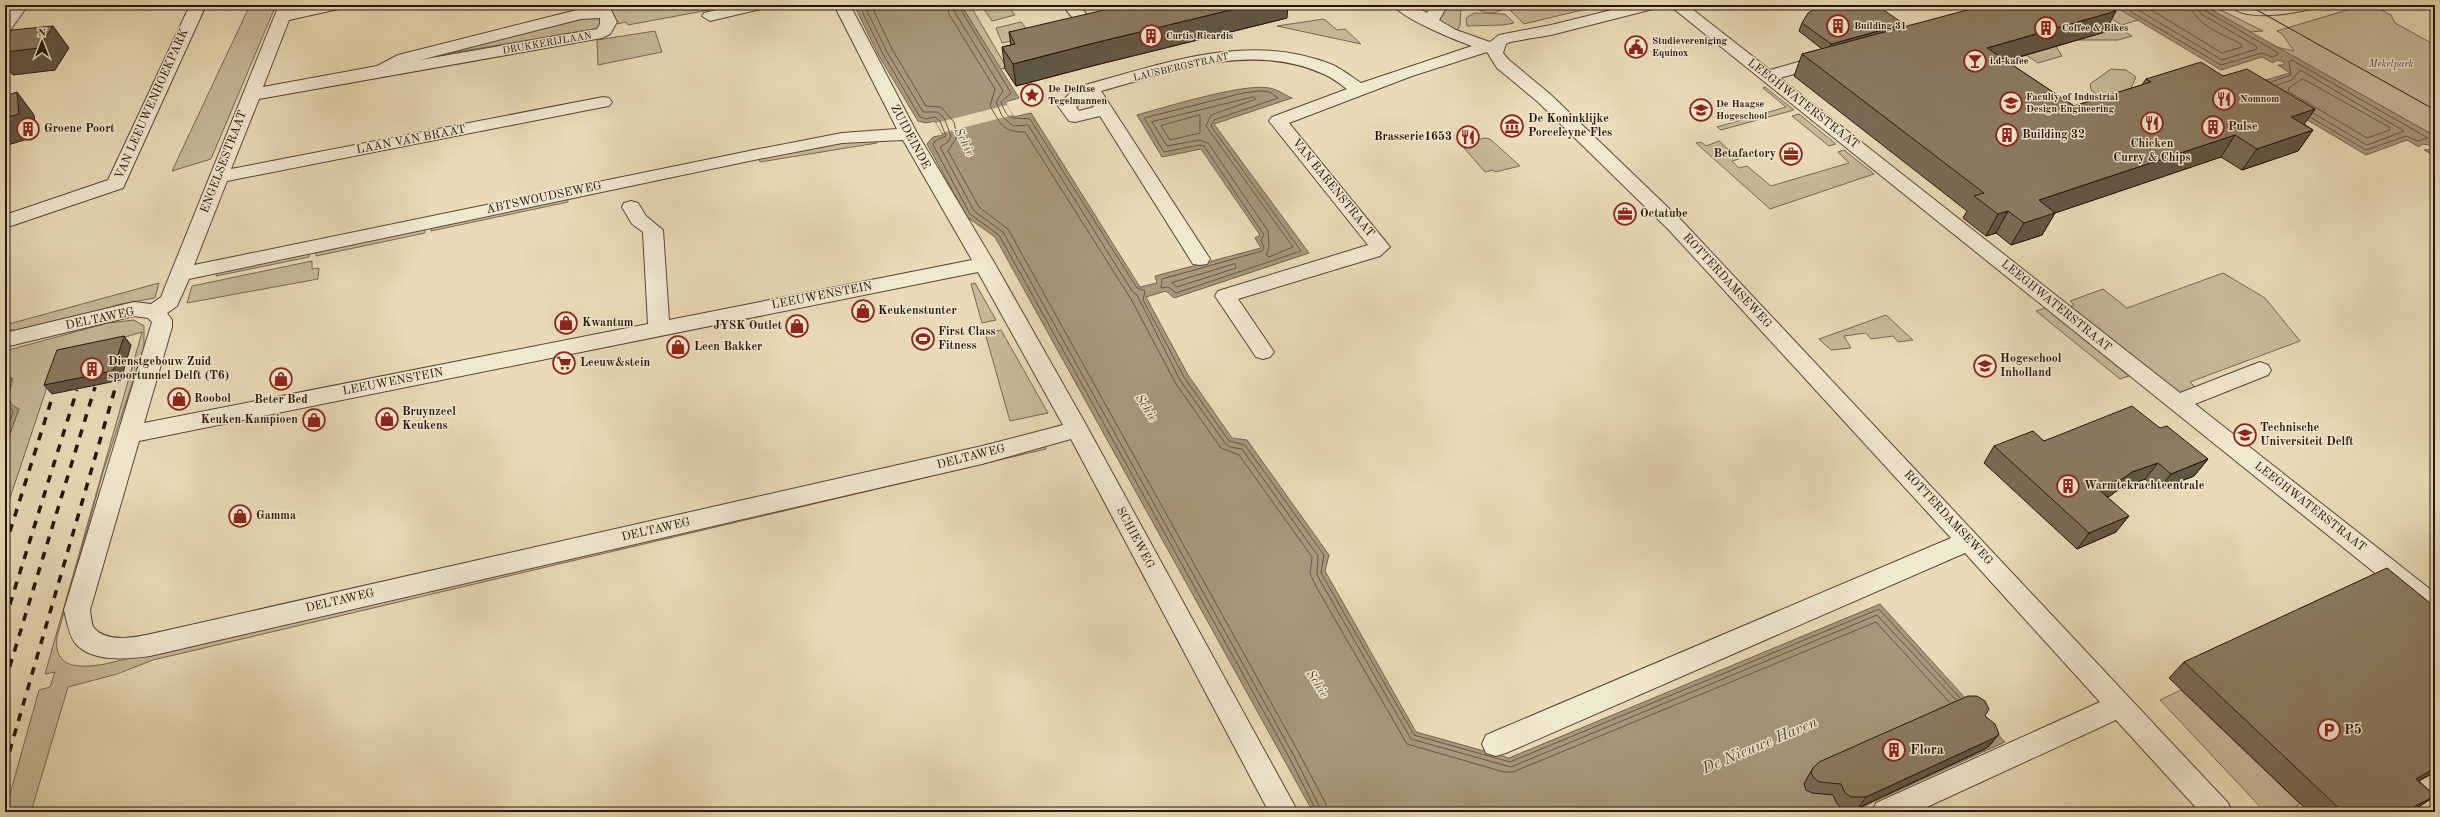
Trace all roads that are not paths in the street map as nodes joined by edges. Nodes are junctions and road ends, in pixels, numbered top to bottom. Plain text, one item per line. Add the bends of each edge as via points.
1 (20, 5) edge
2 (198, 5) edge
3 (337, 5) edge
4 (759, 5) edge
5 (842, 5) edge
6 (1070, 5) edge
7 (1440, 5) edge
8 (1651, 5) edge
9 (1677, 5) edge
10 (2238, 5) edge
11 (2309, 5) edge
12 (1405, 6) edge
13 (284, 11) edge
14 (710, 16) dead end
15 (1427, 21) junction
16 (1106, 22) edge
17 (5, 26) edge
18 (1495, 53) junction
19 (1840, 55) edge
20 (384, 69) junction
21 (1768, 76) junction
22 (1091, 89) junction
23 (1359, 89) junction
24 (250, 95) junction
25 (603, 102) dead end
26 (1104, 110) junction
27 (908, 134) junction
28 (218, 177) junction
29 (631, 207) dead end
30 (5, 222) edge
31 (1200, 259) dead end
32 (985, 264) junction
33 (181, 274) junction
34 (154, 312) junction
35 (659, 329) junction
36 (5, 340) edge
37 (1263, 352) dead end
38 (2260, 370) dead end
39 (2178, 402) junction
40 (1077, 429) junction
41 (128, 435) junction
42 (1970, 540) junction
43 (2435, 607) edge
44 (2120, 705) junction
45 (1496, 744) dead end
46 (1284, 812) edge
47 (1886, 812) edge
48 (2218, 812) edge

1 - 17 street
2 - 30 street, VAN LEEUWENHOEKPARK via 116,184
3 - 13 street
4 - 14 street
5 - 27 street, ZUIDEINDE
6 - 16 street via 1080,28
7 - 15 street via 1436,14
8 - 18 street, VAN BARENSTRAAT via 1551,30
9 - 21 street, LEEGHWATERSTRAAT
10 - 11 street via 2262,11 2284,11
12 - 15 street
13 - 24 street, ENGELSESTRAAT
15 - 18 street
18 - 23 street, VAN BARENSTRAAT
18 - 42 street, ROTTERDAMSEWEG via 1492,72 1596,164 1660,230 1676,226
19 - 21 street
20 - 20 street, DRUKKERIJLAAN via 403,68 602,33 609,22 605,13 581,14 404,59
20 - 24 street, DRUKKERIJLAAN
21 - 39 street, LEEGHWATERSTRAAT
22 - 23 street, LAUSBERGSTRAAT via 1218,56 1258,53 1289,56 1323,67
22 - 26 street
22 - 26 street, LAUSBERGSTRAAT via 1076,97 1067,106 1075,117
23 - 37 street, VAN BARENSTRAAT via 1278,121 1380,247 1225,296
24 - 28 street, ENGELSESTRAAT
25 - 28 street, LAAN VAN BRAAT
26 - 31 street
27 - 32 street, ZUIDEINDE via 935,184
27 - 33 street, ABTSWOUDSEWEG via 842,138 761,153
28 - 33 street, ENGELSESTRAAT
29 - 35 street via 639,220 653,230
32 - 35 street, LEEUWENSTEIN
32 - 40 street, SCHIEWEG
33 - 34 street, ENGELSESTRAAT via 170,301
34 - 36 street, DELTAWEG via 134,309
34 - 41 street, DELTAWEG via 162,320 162,327
35 - 41 street, LEEUWENSTEIN
38 - 39 street
39 - 43 street, LEEGHWATERSTRAAT
40 - 41 street, DELTAWEG via 982,455 128,648 107,647 92,641 80,628 77,610
40 - 46 street, SCHIEWEG
42 - 44 street, ROTTERDAMSEWEG
42 - 45 street
44 - 47 street
44 - 48 street, ROTTERDAMSEWEG

